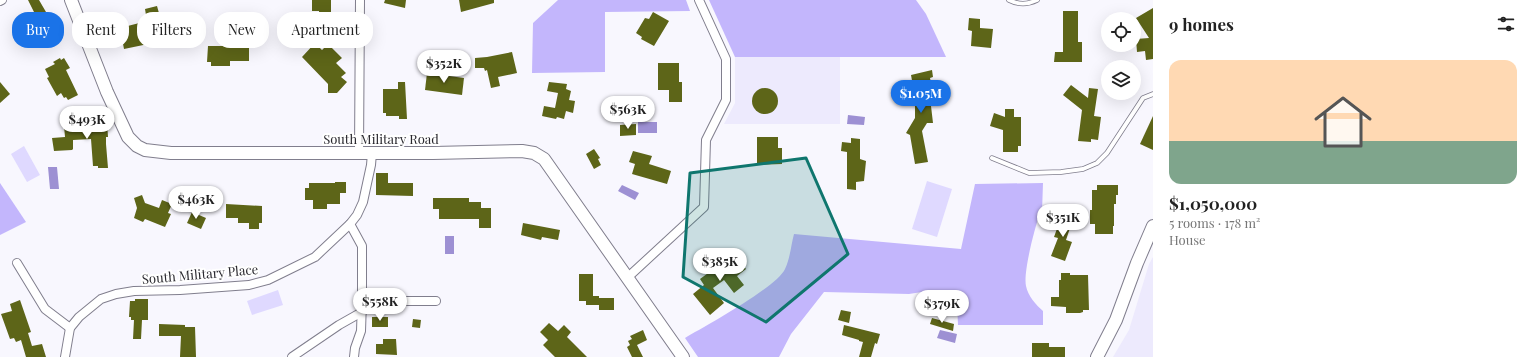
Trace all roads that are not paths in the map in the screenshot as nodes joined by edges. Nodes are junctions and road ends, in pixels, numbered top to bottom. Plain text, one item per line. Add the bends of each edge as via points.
1 (71, 0) edge
2 (360, 0) edge
3 (699, 0) edge
4 (1009, 0) edge
5 (1037, 0) edge
6 (1153, 94) edge
7 (359, 153) junction
8 (372, 153) junction
9 (992, 158) dead end
10 (350, 224) junction
11 (1153, 226) edge
12 (17, 263) dead end
13 (627, 278) junction
14 (362, 301) junction
15 (436, 302) dead end
16 (362, 312) junction
17 (70, 328) junction
18 (65, 357) edge
19 (292, 357) edge
20 (354, 357) edge
21 (683, 357) edge
22 (1097, 357) edge

1 - 7 street, South Military Road via 124,130 140,148 151,152 171,153
2 - 7 street
3 - 13 street via 726,59 726,100 706,140 704,207
4 - 5 lane via 1029,4
6 - 9 lane via 1143,98 1108,153 1097,163 1082,169 1029,173
7 - 8 street, South Military Road
8 - 10 street, South Military Place via 363,202
8 - 13 street, South Military Road via 522,151 539,155
10 - 14 street via 362,246
10 - 17 street, South Military Place via 315,257 268,280 249,285 116,294 101,299
11 - 22 street via 1138,258 1116,320
12 - 17 street via 45,309
13 - 21 street, South Military Road
14 - 15 street
14 - 16 street
16 - 19 street
16 - 20 street via 361,331
17 - 18 street

